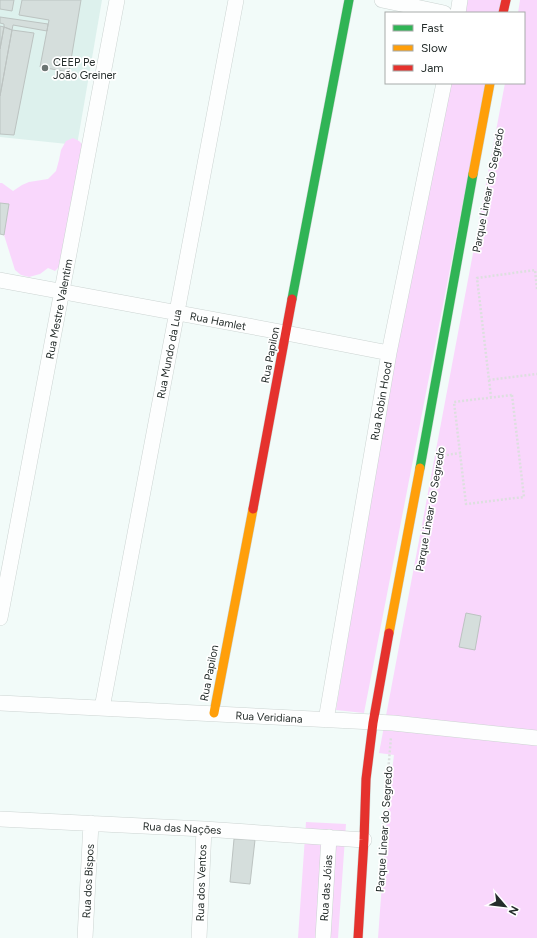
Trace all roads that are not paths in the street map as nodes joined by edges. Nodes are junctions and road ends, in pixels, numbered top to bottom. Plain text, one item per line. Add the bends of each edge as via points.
1 (117, 0) edge
2 (236, 0) edge
3 (349, 0) edge
4 (382, 0) edge
5 (460, 0) edge
6 (506, 0) edge
7 (439, 12) edge
8 (458, 12) edge
9 (503, 12) edge
10 (444, 84) edge
11 (490, 84) edge
12 (0, 280) edge
13 (62, 292) junction
14 (176, 313) junction
15 (286, 333) junction
16 (389, 353) junction
17 (0, 618) edge
18 (0, 703) edge
19 (102, 708) junction
20 (214, 713) junction
21 (326, 720) junction
22 (373, 723) junction
23 (537, 738) edge
24 (0, 819) edge
25 (91, 823) junction
26 (204, 828) junction
27 (329, 837) junction
28 (364, 840) junction
29 (85, 938) edge
30 (200, 938) edge
31 (323, 938) edge
32 (358, 938) edge

1 - 13 street, Rua Mestre Valentim
2 - 14 street, Rua Mundo da Lua
3 - 15 main road, Rua Papilon
4 - 7 street
5 - 8 street
6 - 9 main road
10 - 16 street, Rua Robin Hood
11 - 22 main road
12 - 13 street, Rua Hamlet
13 - 14 street, Rua Hamlet
13 - 17 street, Rua Mestre Valentim
14 - 15 street, Rua Hamlet
14 - 19 street, Rua Mundo da Lua
15 - 16 street, Rua Hamlet
15 - 20 main road, Rua Papilon
16 - 21 street, Rua Robin Hood
18 - 19 street, Rua Veridiana
19 - 20 street, Rua Veridiana
20 - 21 street, Rua Veridiana
21 - 22 street, Rua Veridiana
22 - 23 street, Rua Veridiana
22 - 28 main road via 366,779
24 - 25 street, Rua das Nações
25 - 26 street, Rua das Nações
25 - 29 street, Rua dos Bispos
26 - 27 street, Rua das Nações
26 - 30 street, Rua dos Ventos
27 - 28 street, Rua das Nações
27 - 31 street, Rua das Jóias
28 - 32 main road

